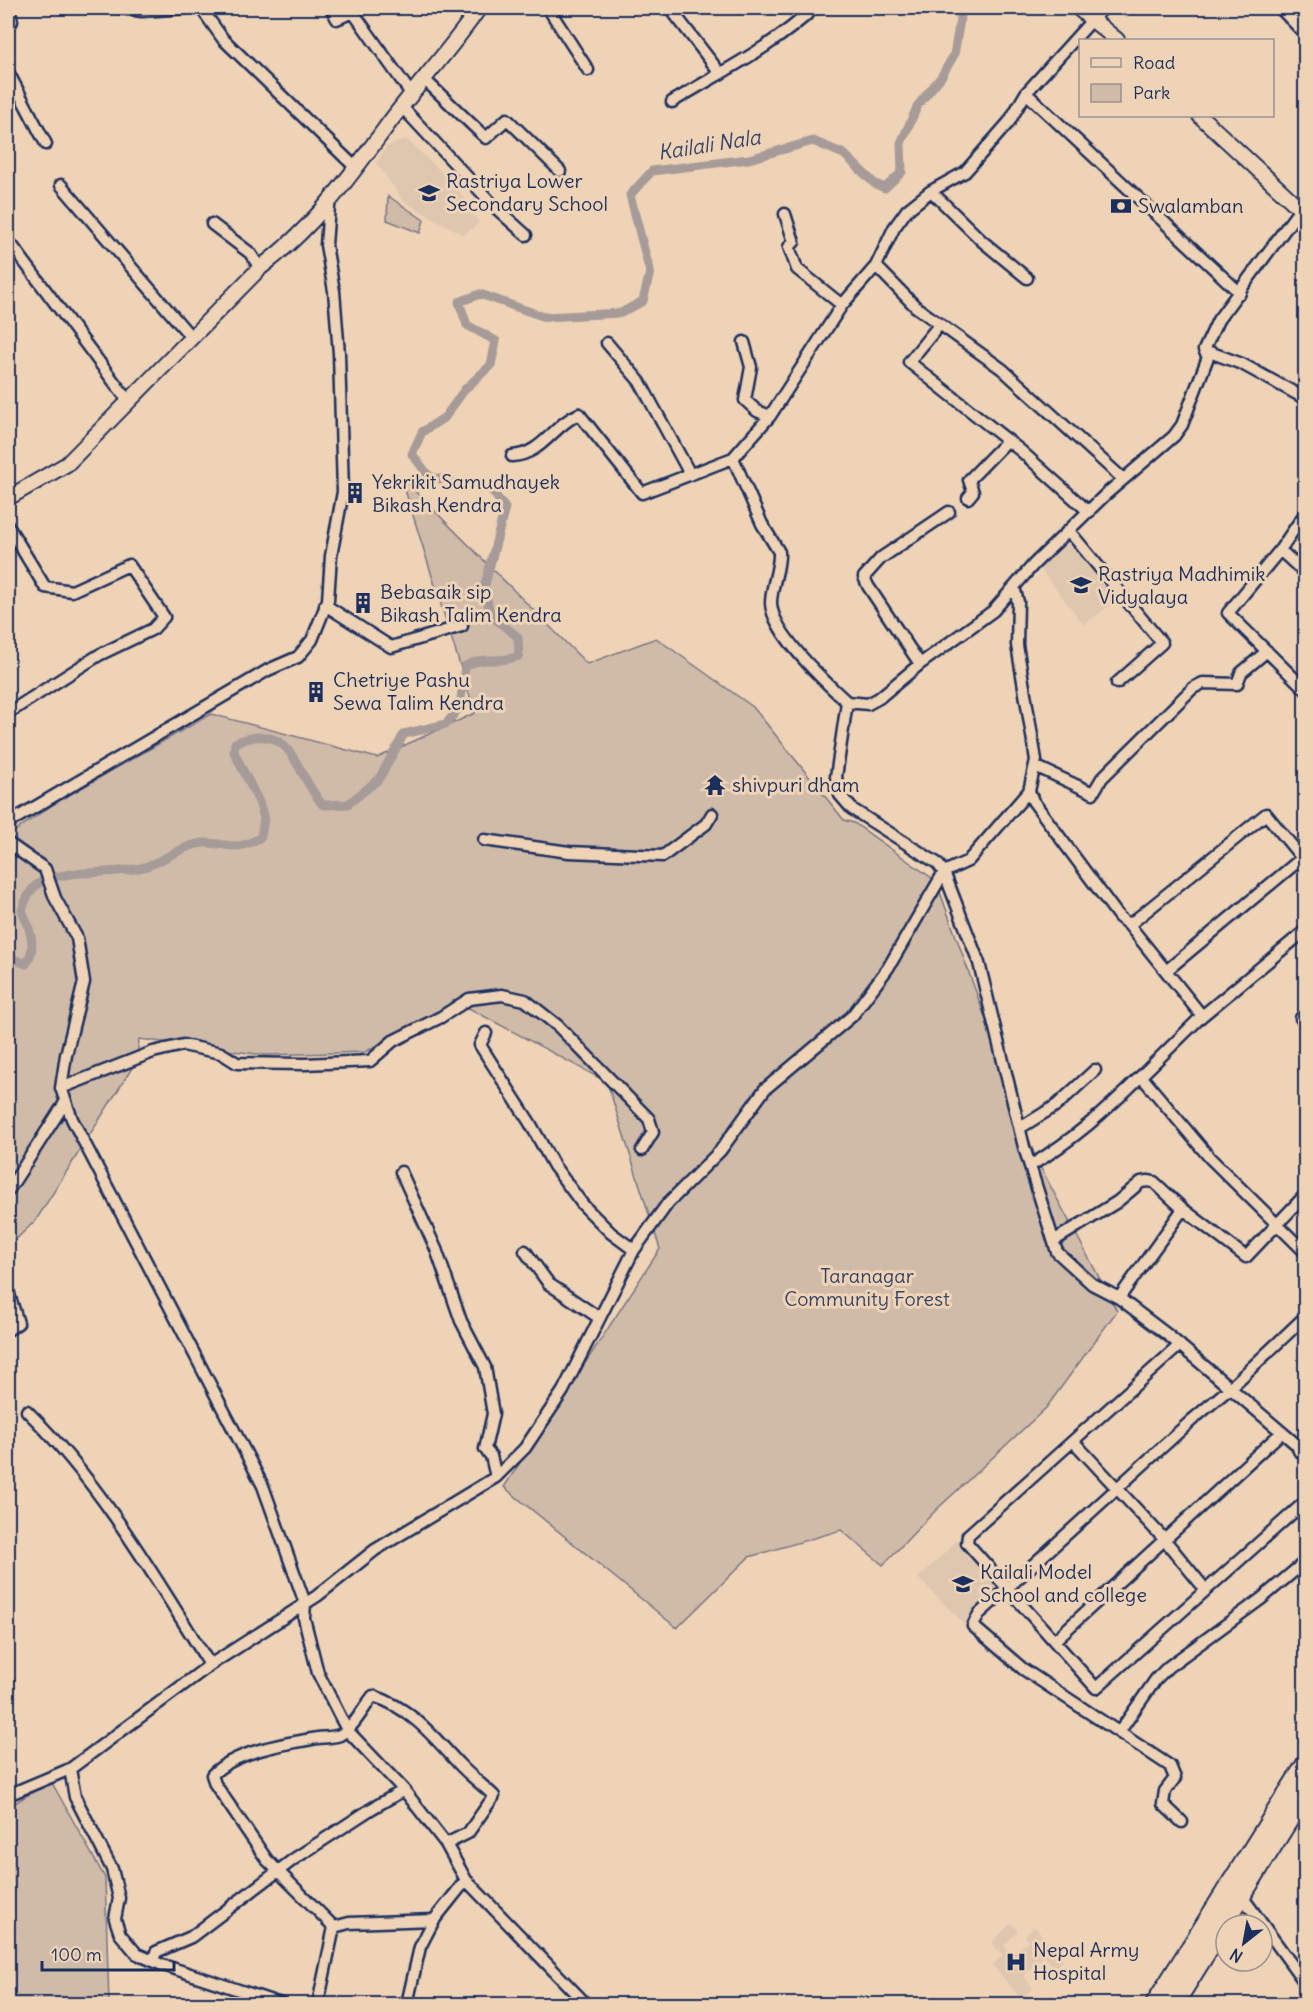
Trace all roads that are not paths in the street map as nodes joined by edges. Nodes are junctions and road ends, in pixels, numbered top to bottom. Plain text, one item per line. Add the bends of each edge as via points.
1 (9, 8) edge
2 (120, 8) edge
3 (188, 8) edge
4 (331, 8) edge
5 (479, 8) edge
6 (548, 8) edge
7 (670, 8) edge
8 (814, 8) edge
9 (1078, 8) edge
10 (1103, 8) edge
11 (1280, 8) edge
12 (201, 9) edge
13 (1090, 19) junction
14 (8, 26) edge
15 (1305, 35) edge
16 (1116, 39) edge
17 (588, 70) dead end
18 (8, 72) edge
19 (720, 73) junction
20 (425, 80) junction
21 (1026, 93) junction
22 (412, 95) junction
23 (672, 102) dead end
24 (402, 107) junction
25 (1201, 117) edge
26 (46, 144) dead end
27 (355, 167) junction
28 (560, 171) dead end
29 (61, 186) dead end
30 (931, 191) junction
31 (328, 206) junction
32 (1303, 208) edge
33 (785, 214) dead end
34 (212, 224) dead end
35 (526, 235) dead end
36 (8, 240) edge
37 (876, 266) junction
38 (260, 268) junction
39 (1027, 278) dead end
40 (1240, 293) junction
41 (842, 305) junction
42 (940, 324) junction
43 (191, 337) junction
44 (744, 342) dead end
45 (607, 343) dead end
46 (1204, 350) junction
47 (1305, 399) edge
48 (129, 402) junction
49 (770, 416) junction
50 (1008, 440) junction
51 (512, 456) dead end
52 (733, 458) junction
53 (690, 474) junction
54 (1123, 479) junction
55 (8, 498) edge
56 (968, 498) dead end
57 (949, 512) dead end
58 (1089, 512) junction
59 (1305, 512) edge
60 (8, 526) edge
61 (1069, 531) junction
62 (1280, 550) junction
63 (1305, 574) edge
64 (1014, 587) junction
65 (326, 605) junction
66 (462, 626) dead end
67 (1267, 651) junction
68 (920, 664) junction
69 (1117, 683) dead end
70 (1305, 690) edge
71 (847, 702) junction
72 (8, 713) edge
73 (1035, 766) junction
74 (1029, 791) junction
75 (712, 814) dead end
76 (8, 824) edge
77 (484, 840) dead end
78 (8, 843) edge
79 (1304, 860) edge
80 (944, 872) junction
81 (1129, 925) junction
82 (1305, 930) edge
83 (1166, 970) junction
84 (1305, 1012) edge
85 (1202, 1016) junction
86 (1305, 1024) edge
87 (486, 1033) dead end
88 (1095, 1070) dead end
89 (1141, 1076) junction
90 (61, 1088) junction
91 (66, 1101) junction
92 (1020, 1128) junction
93 (642, 1150) dead end
94 (1030, 1166) junction
95 (401, 1172) dead end
96 (8, 1191) edge
97 (1305, 1194) edge
98 (1183, 1209) junction
99 (1275, 1225) junction
100 (1055, 1240) junction
101 (634, 1250) junction
102 (525, 1251) dead end
103 (1305, 1252) edge
104 (8, 1291) edge
105 (1119, 1298) junction
106 (1305, 1316) edge
107 (598, 1317) junction
108 (8, 1330) edge
109 (1180, 1345) junction
110 (1229, 1389) junction
111 (27, 1411) dead end
112 (1281, 1432) junction
113 (1074, 1442) junction
114 (1303, 1451) edge
115 (496, 1477) junction
116 (1118, 1488) junction
117 (1305, 1501) edge
118 (1164, 1539) junction
119 (1305, 1561) edge
120 (1008, 1588) junction
121 (1205, 1589) junction
122 (305, 1603) junction
123 (1054, 1641) junction
124 (210, 1665) junction
125 (347, 1730) junction
126 (1120, 1731) junction
127 (1305, 1764) edge
128 (70, 1769) junction
129 (404, 1790) junction
130 (1305, 1792) edge
131 (8, 1795) edge
132 (1182, 1822) dead end
133 (446, 1844) junction
134 (280, 1870) junction
135 (466, 1880) junction
136 (1241, 1895) junction
137 (434, 1920) junction
138 (334, 1927) junction
139 (153, 1961) junction
140 (1305, 1984) edge
141 (281, 2004) edge
142 (318, 2004) edge
143 (407, 2004) edge
144 (586, 2004) edge
145 (1155, 2004) edge
146 (1173, 2004) edge

1 - 14 street via 12,21
2 - 3 street
3 - 12 street
4 - 22 street via 337,19 353,12
5 - 20 street
6 - 17 street
7 - 19 street
8 - 19 street via 792,29
9 - 13 street
10 - 13 street
11 - 15 street
12 - 27 street via 223,39
13 - 16 street
13 - 21 street
18 - 26 street
19 - 23 street
20 - 22 street
20 - 28 street via 486,138 507,118
21 - 30 street via 1009,122 965,172
21 - 40 street
22 - 24 street
24 - 27 street
24 - 35 street
25 - 32 street
27 - 31 street
29 - 43 street
30 - 37 street via 894,228
30 - 39 street via 981,241
31 - 38 street via 290,245
31 - 65 street via 326,245 339,354 343,492
32 - 40 street
33 - 41 street via 794,242 789,247 796,269
34 - 38 street via 250,253
36 - 48 street
37 - 41 street
37 - 42 street via 916,307
38 - 43 street
40 - 46 street via 1218,320
41 - 49 street
42 - 50 street via 909,362
42 - 54 street via 1002,369
43 - 48 street
44 - 49 street via 751,367 745,400
45 - 53 street via 640,382
46 - 47 street via 1242,364
46 - 54 street via 1208,357 1182,425
48 - 55 street via 67,464
49 - 52 street
50 - 56 street via 969,480 973,492
50 - 58 street
51 - 53 street via 531,452 579,414 642,493
52 - 53 street
52 - 71 street via 779,552 771,603 776,622 817,673
54 - 58 street
57 - 68 street via 881,558 864,577
58 - 61 street
59 - 62 street
60 - 72 street via 45,587 72,591 129,565 164,617 153,629 99,655
61 - 64 street
61 - 69 street via 1162,643
62 - 63 street
62 - 67 street via 1228,613
64 - 68 street via 993,611
64 - 73 street via 1018,602 1017,645
65 - 66 street via 391,647
65 - 76 street via 312,640 298,657 258,676
67 - 70 street
67 - 73 street via 1240,673 1237,684 1203,683 1193,688 1102,778 1093,793
68 - 71 street via 868,704
71 - 80 street via 836,777 840,795 852,809 937,862
73 - 74 street
74 - 80 street via 968,861
74 - 81 street
75 - 77 street via 706,824 663,856 569,852
78 - 90 street via 45,869 55,898 77,938 84,982
79 - 81 street via 1266,814
79 - 83 street
80 - 92 street via 979,963
80 - 101 street via 888,968 852,1016 765,1089 727,1143 668,1203
81 - 83 street
82 - 85 street
83 - 85 street
84 - 86 street via 1301,1018
85 - 89 street
87 - 101 street via 480,1045 554,1166 583,1205
88 - 92 street via 1057,1105
89 - 94 street via 1097,1120
89 - 99 street via 1210,1158
90 - 91 street
90 - 93 street via 153,1052 183,1045 221,1053 237,1063 370,1061 393,1041 469,999 502,995 525,1000 558,1026 649,1119 652,1132
91 - 96 street
91 - 122 street via 263,1486
92 - 94 street
94 - 100 street
95 - 115 street via 436,1249 461,1321 485,1367 493,1414 485,1449 491,1456
97 - 99 street
98 - 99 street via 1246,1257
98 - 100 street via 1154,1182 1141,1182 1117,1202
98 - 105 street
99 - 103 street
100 - 105 street via 1057,1252 1064,1260 1092,1284
101 - 107 street
102 - 107 street via 549,1284
104 - 108 street via 18,1323
105 - 109 street
106 - 110 street
107 - 115 street via 563,1391 525,1448
109 - 110 street
109 - 113 street
110 - 112 street
110 - 116 street
111 - 124 street via 56,1440 128,1536
112 - 114 street
112 - 118 street
113 - 116 street
113 - 120 street via 968,1535 967,1543
115 - 122 street via 375,1550
116 - 118 street
116 - 120 street
117 - 121 street
118 - 121 street
118 - 123 street
119 - 126 street via 1261,1599 1168,1667
120 - 123 street
120 - 126 street via 980,1614 974,1626 1023,1669
121 - 123 street via 1099,1688
122 - 124 street
122 - 125 street via 304,1618 318,1673
124 - 128 street
125 - 129 street
125 - 133 street via 373,1696 386,1700 420,1722 494,1796 468,1833
125 - 134 street via 244,1755 212,1774 253,1842
126 - 132 street via 1170,1766 1176,1778 1165,1791 1163,1804
127 - 145 highway
128 - 131 street
128 - 139 street via 75,1797 112,1869 119,1898 115,1919 120,1934 137,1954
129 - 133 street
129 - 134 street
130 - 136 highway
133 - 135 street
134 - 138 street
134 - 139 street via 191,1937 156,1952
135 - 137 street
135 - 144 street
136 - 140 street
136 - 146 highway
137 - 138 street
137 - 143 street via 420,1947
138 - 142 street
139 - 141 street

